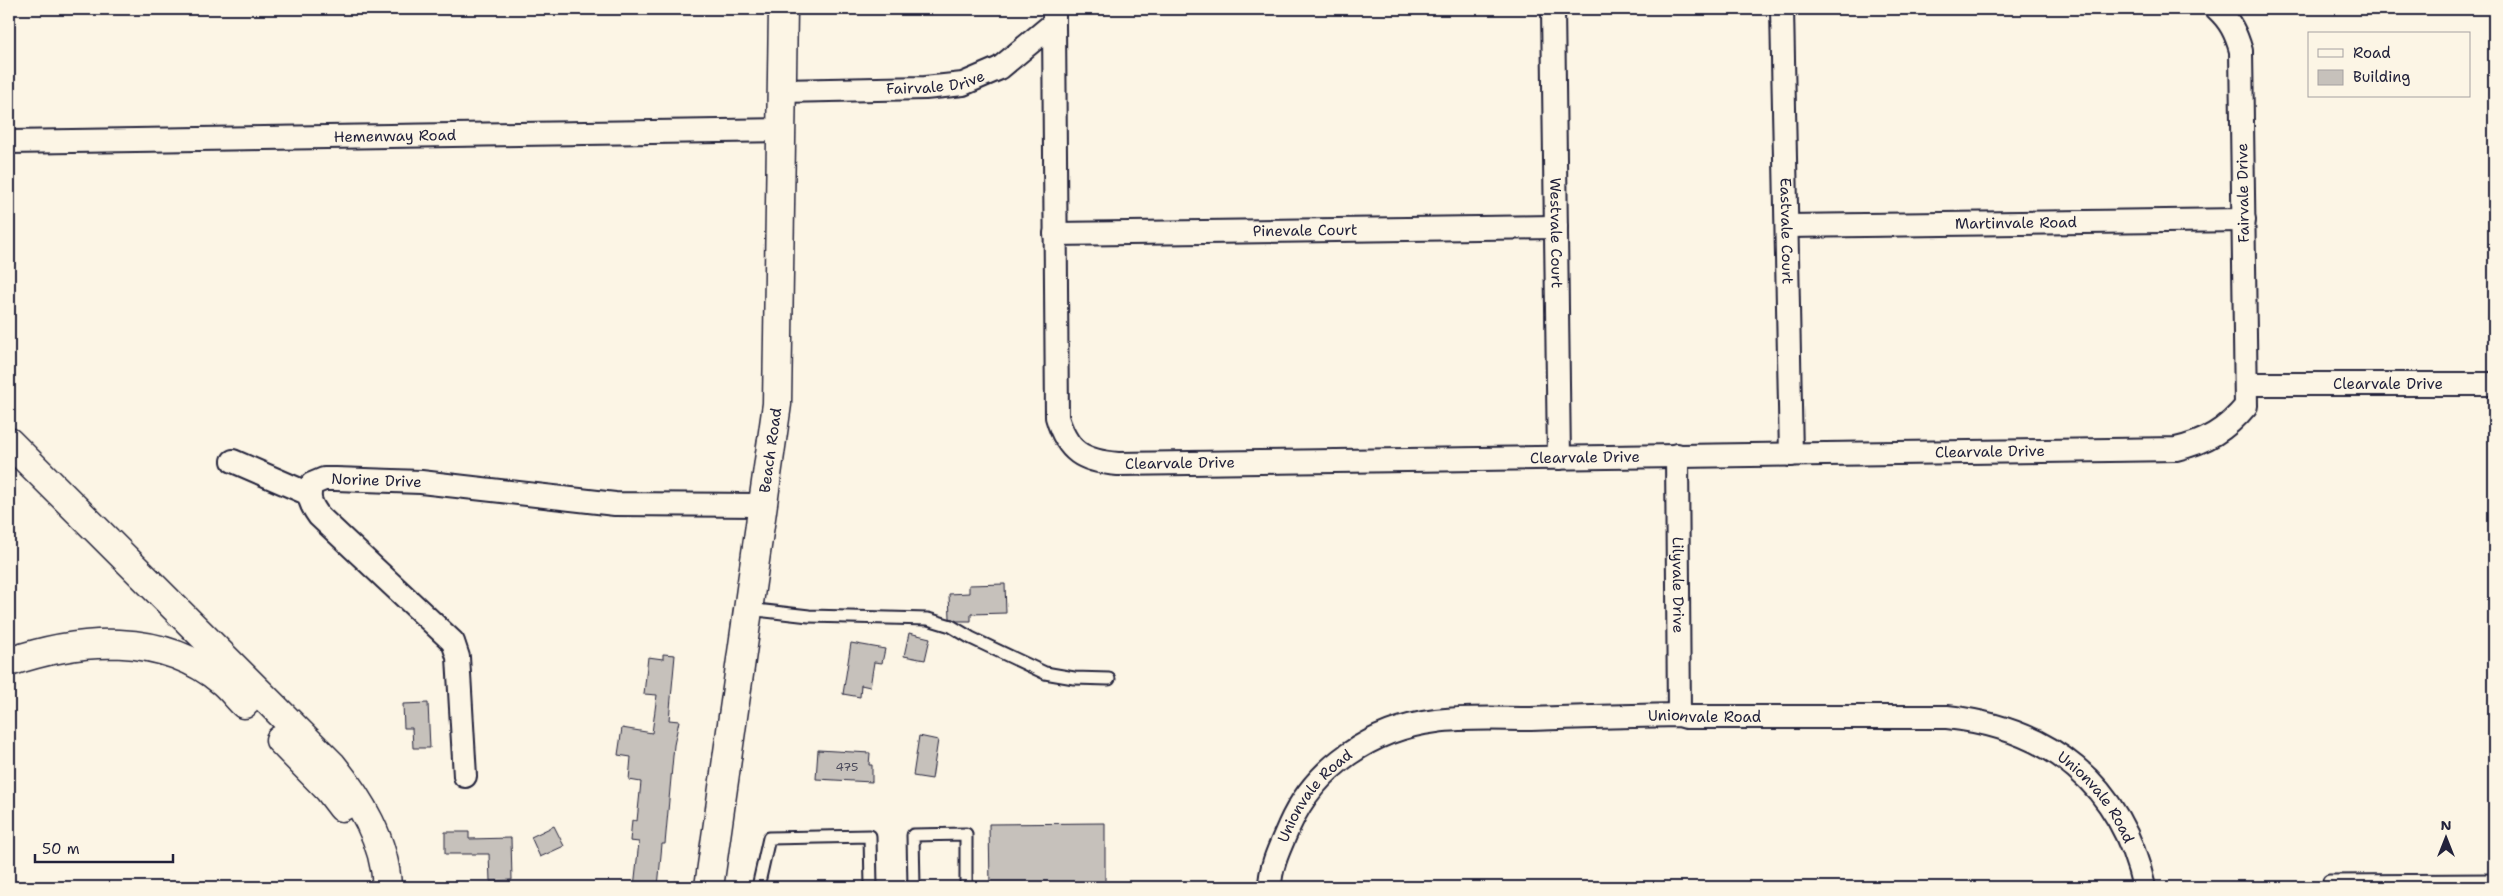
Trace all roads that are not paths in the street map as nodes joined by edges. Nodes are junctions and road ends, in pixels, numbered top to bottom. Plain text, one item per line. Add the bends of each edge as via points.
1 (783, 9) edge
2 (1553, 9) edge
3 (1782, 9) edge
4 (2217, 9) edge
5 (1054, 16) edge
6 (782, 91) junction
7 (781, 130) junction
8 (9, 142) edge
9 (2244, 220) junction
10 (1787, 226) junction
11 (1556, 227) junction
12 (1055, 234) junction
13 (2246, 384) junction
14 (2494, 384) edge
15 (9, 442) edge
16 (1678, 455) junction
17 (1791, 455) junction
18 (1559, 458) junction
19 (233, 460) dead end
20 (309, 494) junction
21 (763, 506) junction
22 (748, 609) junction
23 (9, 662) edge
24 (1109, 679) dead end
25 (1679, 715) junction
26 (466, 776) dead end
27 (2494, 880) edge
28 (2329, 881) dead end
29 (371, 887) edge
30 (387, 887) edge
31 (710, 887) edge
32 (758, 887) edge
33 (871, 887) edge
34 (914, 887) edge
35 (966, 887) edge
36 (1270, 887) edge
37 (2144, 887) edge

1 - 6 main road, Beach Road
2 - 11 street, Westvale Court
3 - 10 street, Eastvale Court
4 - 9 street, Fairvale Drive via 2228,19 2241,51
5 - 6 street, Fairvale Drive via 1000,68 963,84 925,88
5 - 12 street, Clearvale Drive
6 - 7 main road, Beach Road
7 - 8 street, Hemenway Road
7 - 21 main road, Beach Road via 777,404
9 - 10 street, Martinvale Road
9 - 13 street, Fairvale Drive
10 - 17 street, Eastvale Court
11 - 12 street, Pinevale Court
11 - 18 street, Westvale Court
12 - 18 street, Clearvale Drive via 1057,417 1067,440 1079,454 1090,460 1118,464
13 - 14 street, Clearvale Drive
13 - 17 street, Clearvale Drive via 2246,406 2231,424 2202,442 2176,449
15 - 30 main road via 332,764 371,821 381,851
16 - 17 street, Clearvale Drive
16 - 18 street, Clearvale Drive
16 - 25 street, Lilyvale Drive
19 - 20 street
20 - 21 street, Norine Drive via 312,484 336,479 430,482 615,504
20 - 26 street, Norine Drive via 310,504 319,516 453,642 458,657
21 - 22 main road, Beach Road
22 - 24 lane via 809,616 928,619 951,626 1045,673
22 - 31 main road, Beach Road
23 - 29 main road via 70,646 106,643 152,648 190,661 223,682 329,790 350,818 360,841
25 - 36 street, Unionvale Road via 1438,720 1386,734 1335,763 1302,801 1278,851
25 - 37 street, Unionvale Road via 1686,718 1947,717 2004,727 2031,737 2056,752 2099,790 2129,839
27 - 28 lane
32 - 33 lane via 769,838 870,836
34 - 35 lane via 913,834 966,834

